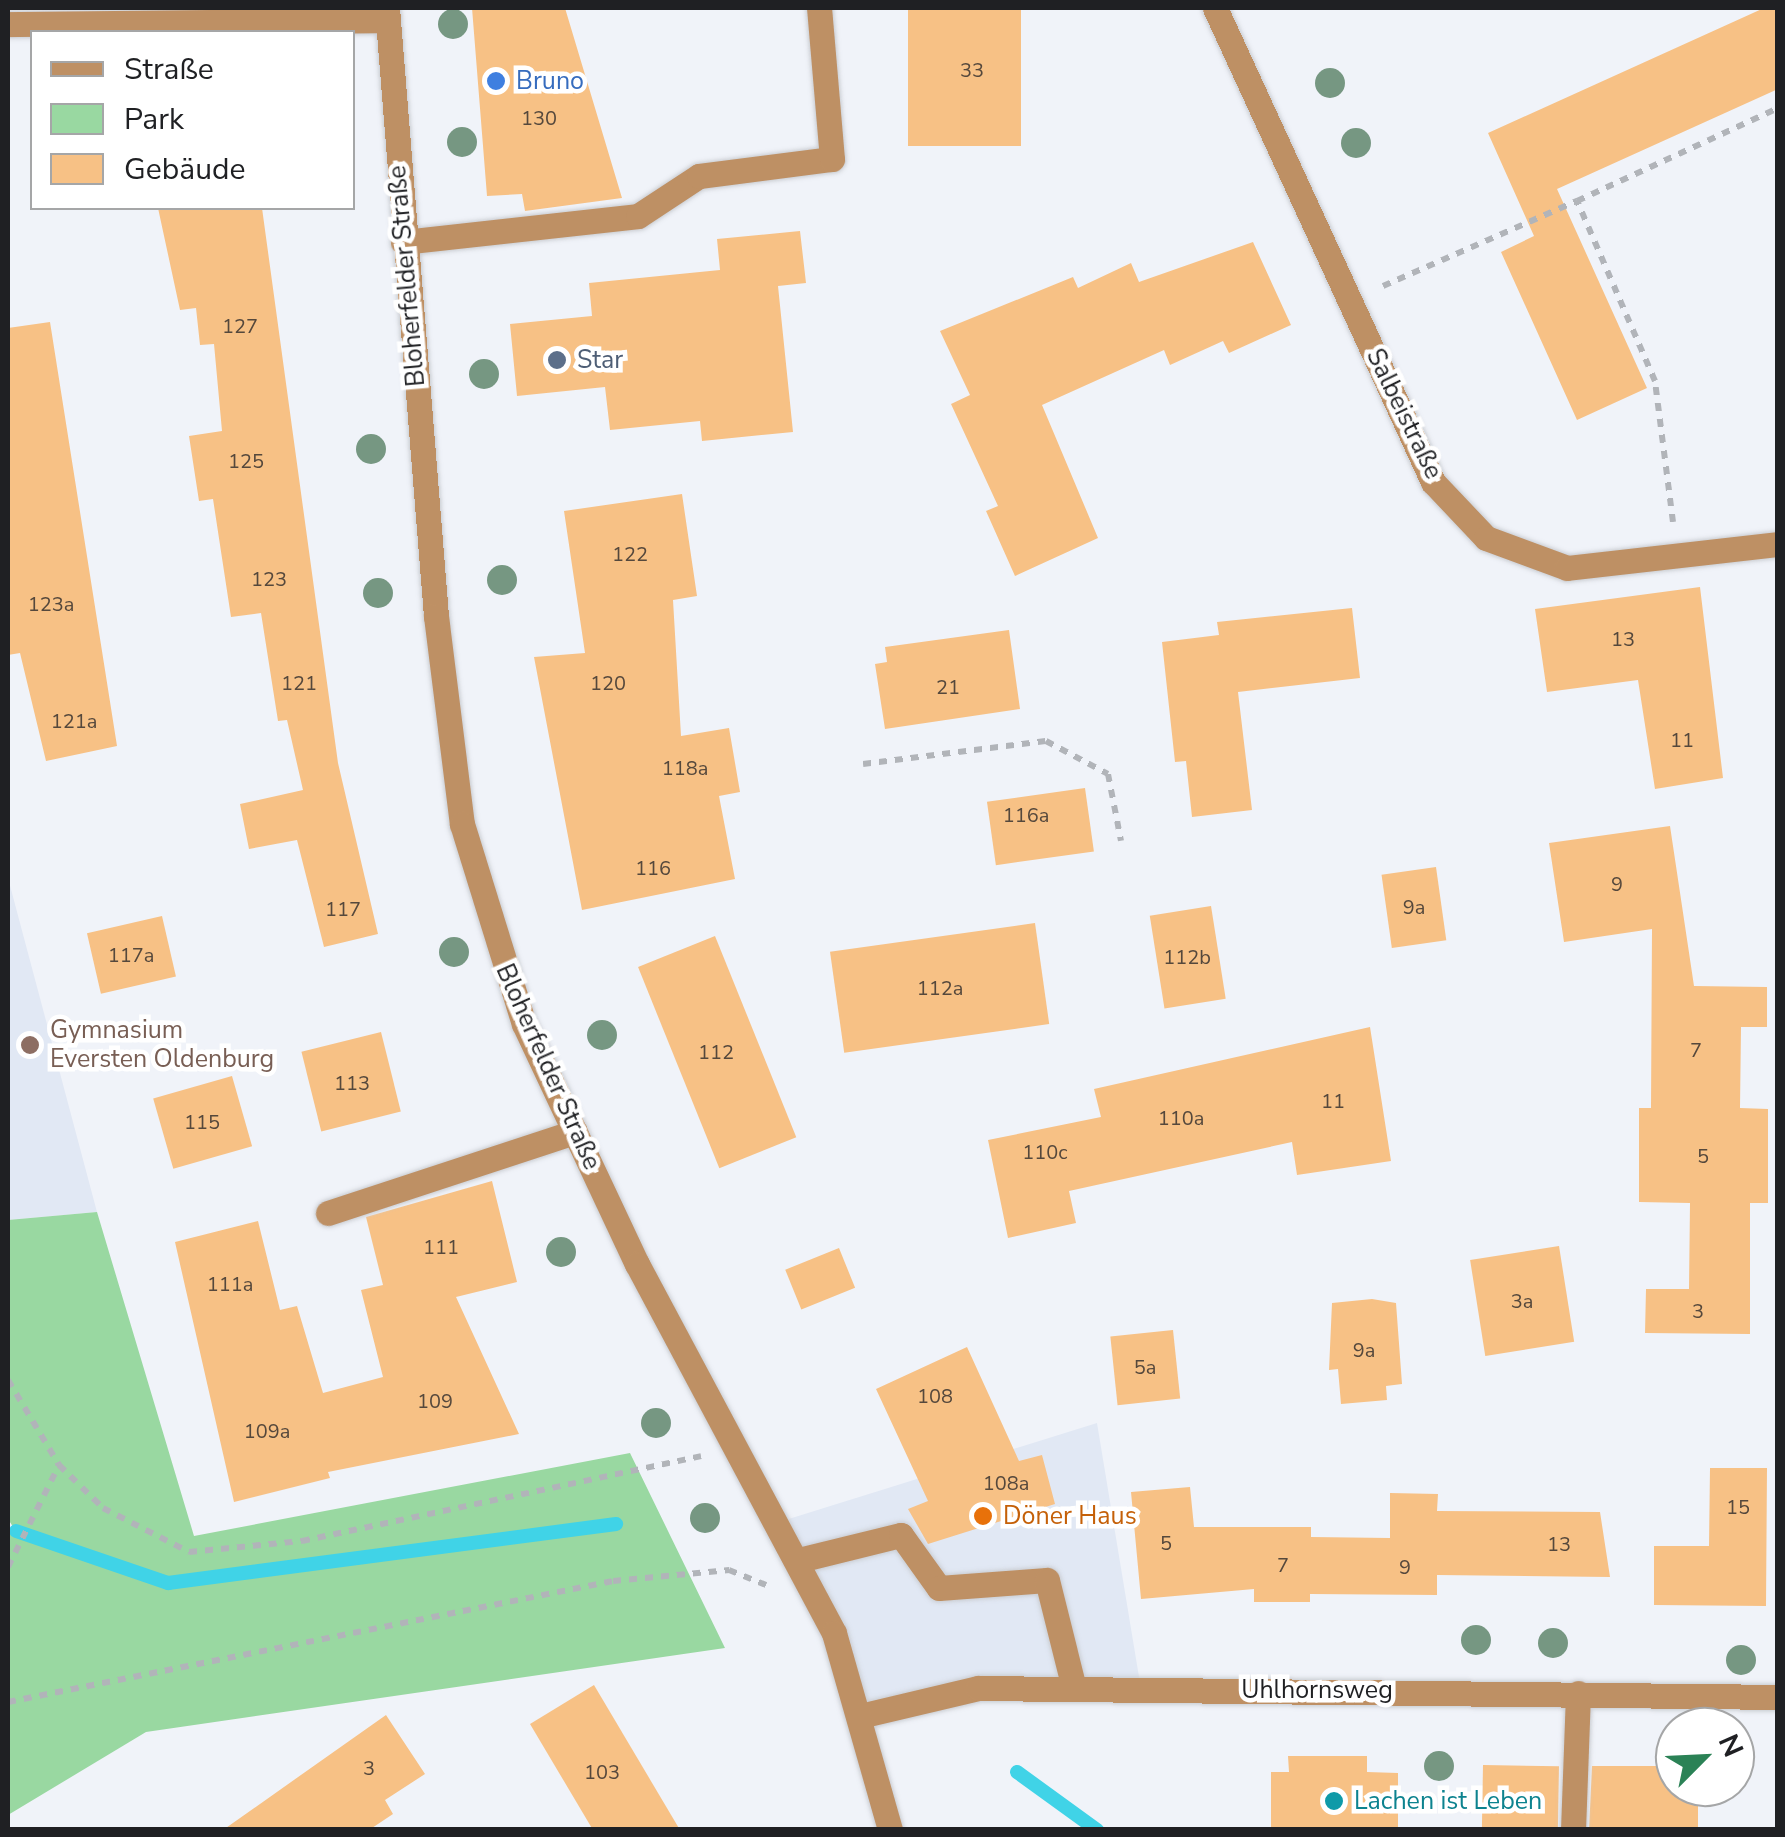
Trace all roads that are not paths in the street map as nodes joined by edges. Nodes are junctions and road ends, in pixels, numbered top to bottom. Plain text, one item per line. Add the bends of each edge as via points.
1 (818, 8) edge
2 (1215, 8) edge
3 (388, 14) edge
4 (8, 24) edge
5 (403, 242) junction
6 (1778, 544) edge
7 (576, 1132) junction
8 (328, 1213) dead end
9 (799, 1560) junction
10 (1074, 1688) junction
11 (1578, 1693) junction
12 (1778, 1696) edge
13 (860, 1716) junction
14 (890, 1830) edge
15 (1574, 1830) edge

1 - 5 street via 832,159 699,176 638,216
2 - 6 street, Salbeistraße via 1433,482 1486,538 1567,568 1678,561
3 - 4 street
3 - 5 street, Bloherfelder Straße
5 - 7 street, Bloherfelder Straße via 462,824 518,1006
7 - 8 street
7 - 9 street, Bloherfelder Straße
9 - 10 street via 901,1535 940,1588 1046,1580
9 - 13 street, Bloherfelder Straße
10 - 11 street, Uhlhornsweg
10 - 13 street, Uhlhornsweg via 978,1688
11 - 12 street, Uhlhornsweg
11 - 15 street
13 - 14 street, Bloherfelder Straße

